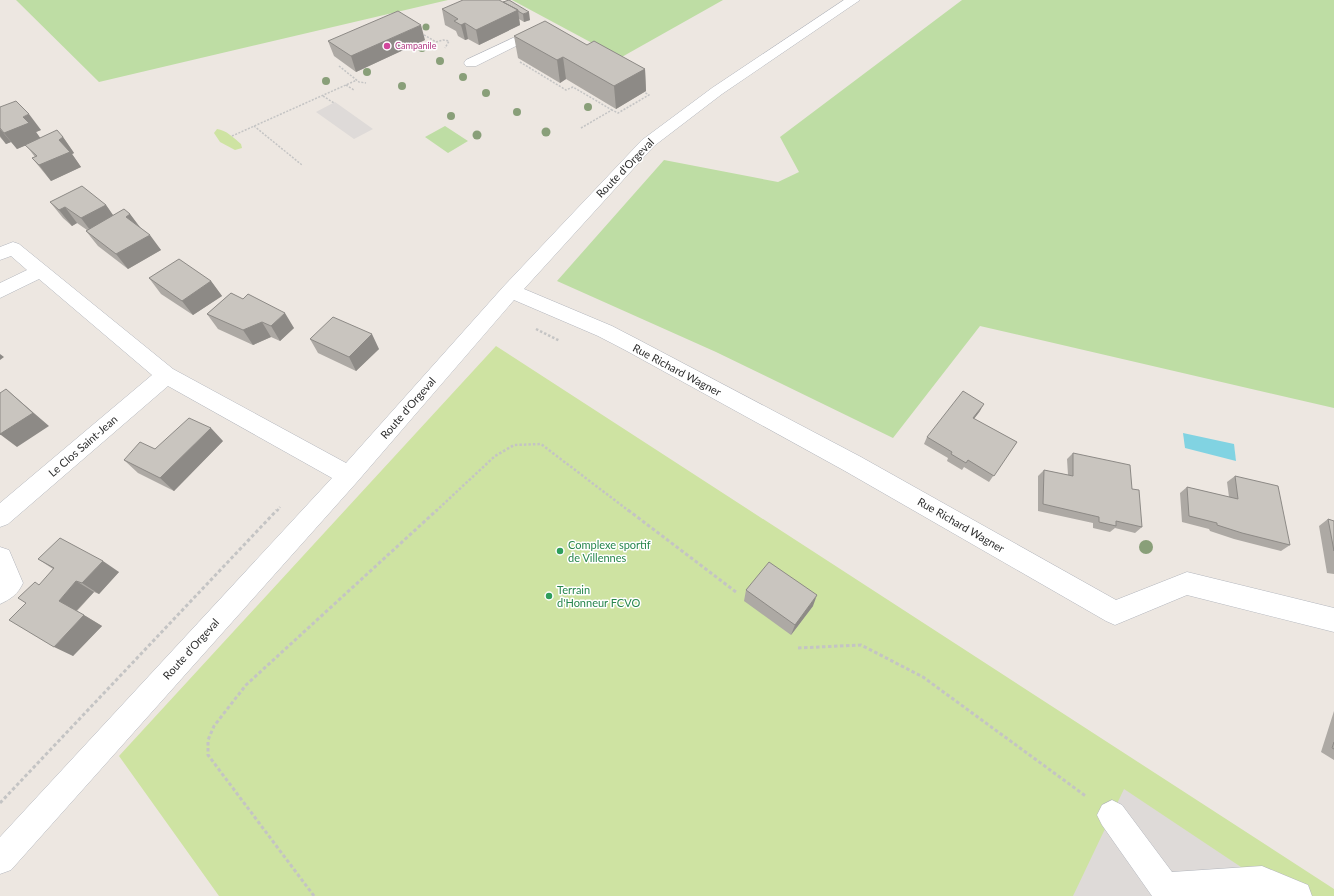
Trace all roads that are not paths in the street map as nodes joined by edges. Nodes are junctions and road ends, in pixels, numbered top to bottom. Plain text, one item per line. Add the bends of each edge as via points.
1 (853, 0) edge
2 (514, 42) dead end
3 (471, 63) dead end
4 (0, 254) edge
5 (40, 271) junction
6 (0, 291) edge
7 (511, 291) junction
8 (166, 375) junction
9 (349, 475) junction
10 (0, 517) edge
11 (0, 558) edge
12 (0, 592) edge
13 (1334, 620) edge
14 (1112, 815) road end
15 (0, 859) edge
16 (1272, 889) edge
17 (1297, 896) edge

1 - 7 street, Route d'Orgeval via 717,91 648,143
2 - 3 street
4 - 5 street via 13,248
5 - 6 street
5 - 8 street
7 - 9 street, Route d'Orgeval
7 - 13 street, Rue Richard Wagner via 605,331 853,464 1115,613 1187,583
8 - 9 street
8 - 10 street, Le Clos Saint-Jean
9 - 15 street, Route d'Orgeval
11 - 12 street via 11,583
14 - 16 street via 1165,888
16 - 17 street

